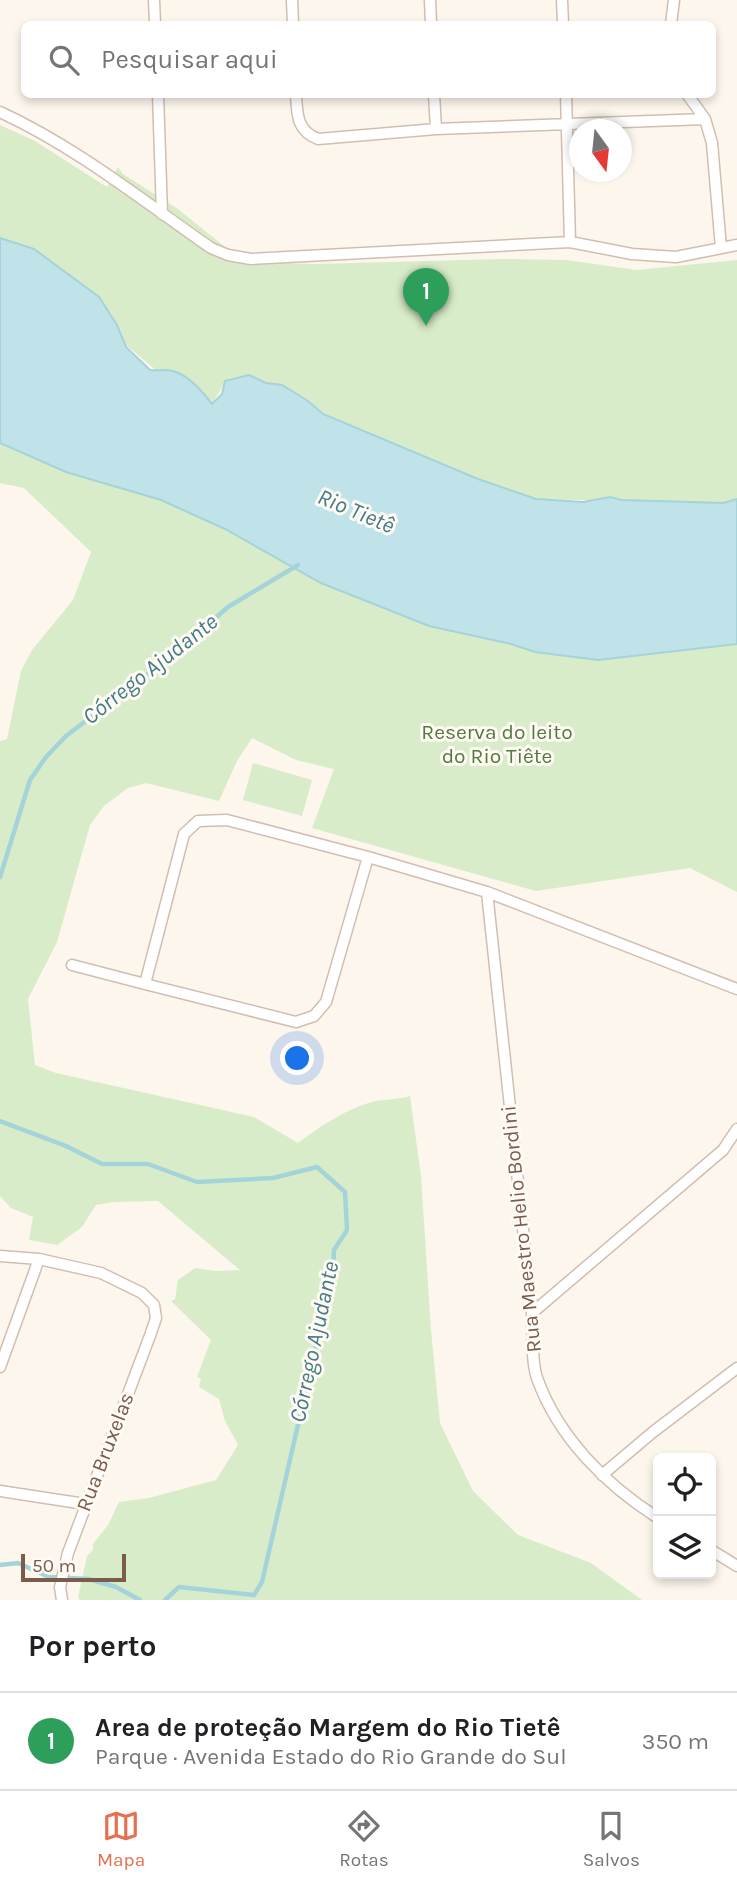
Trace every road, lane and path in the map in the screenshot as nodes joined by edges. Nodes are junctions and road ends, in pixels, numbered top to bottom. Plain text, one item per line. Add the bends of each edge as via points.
1 (154, 0) edge
2 (292, 0) edge
3 (430, 0) edge
4 (562, 0) edge
5 (674, 0) edge
6 (155, 21) edge
7 (293, 21) edge
8 (431, 21) edge
9 (563, 21) edge
10 (671, 21) edge
11 (158, 98) edge
12 (296, 98) edge
13 (434, 98) edge
14 (566, 98) edge
15 (690, 98) edge
16 (0, 112) edge
17 (705, 120) junction
18 (567, 123) junction
19 (436, 129) junction
20 (162, 214) junction
21 (570, 242) junction
22 (737, 245) edge
23 (720, 248) junction
24 (368, 858) junction
25 (487, 892) junction
26 (72, 965) dead end
27 (145, 984) junction
28 (737, 989) edge
29 (737, 1129) edge
30 (0, 1256) edge
31 (38, 1259) junction
32 (532, 1313) junction
33 (0, 1367) edge
34 (737, 1368) edge
35 (602, 1475) junction
36 (0, 1491) edge
37 (85, 1504) junction
38 (655, 1516) edge
39 (716, 1553) edge
40 (737, 1566) edge
41 (62, 1600) edge

1 - 6 street
2 - 7 street
3 - 8 street
4 - 9 street
5 - 10 street
11 - 20 street
12 - 19 street via 296,112 307,135 318,139
13 - 19 street
14 - 18 street
15 - 17 street
16 - 20 street via 41,131
17 - 18 street
17 - 23 street via 712,143
18 - 19 street
18 - 21 street
20 - 21 street via 211,248 251,259
21 - 23 street via 676,257
22 - 23 street
24 - 25 street
24 - 27 street via 326,1002 314,1016 296,1023
24 - 27 street via 227,820 198,821 184,834
25 - 28 street
25 - 32 street, Rua Maestro Helio Bordini
26 - 27 street
29 - 32 street via 723,1150
30 - 31 street
31 - 33 street
31 - 37 street, Rua Bruxelas via 101,1273 142,1293 154,1305 151,1334
32 - 35 street, Rua Maestro Helio Bordini via 536,1376 557,1419
34 - 35 street
35 - 38 street, Rua Maestro Helio Bordini
36 - 37 street
37 - 41 street, Rua Bruxelas via 68,1553 60,1587
39 - 40 street

